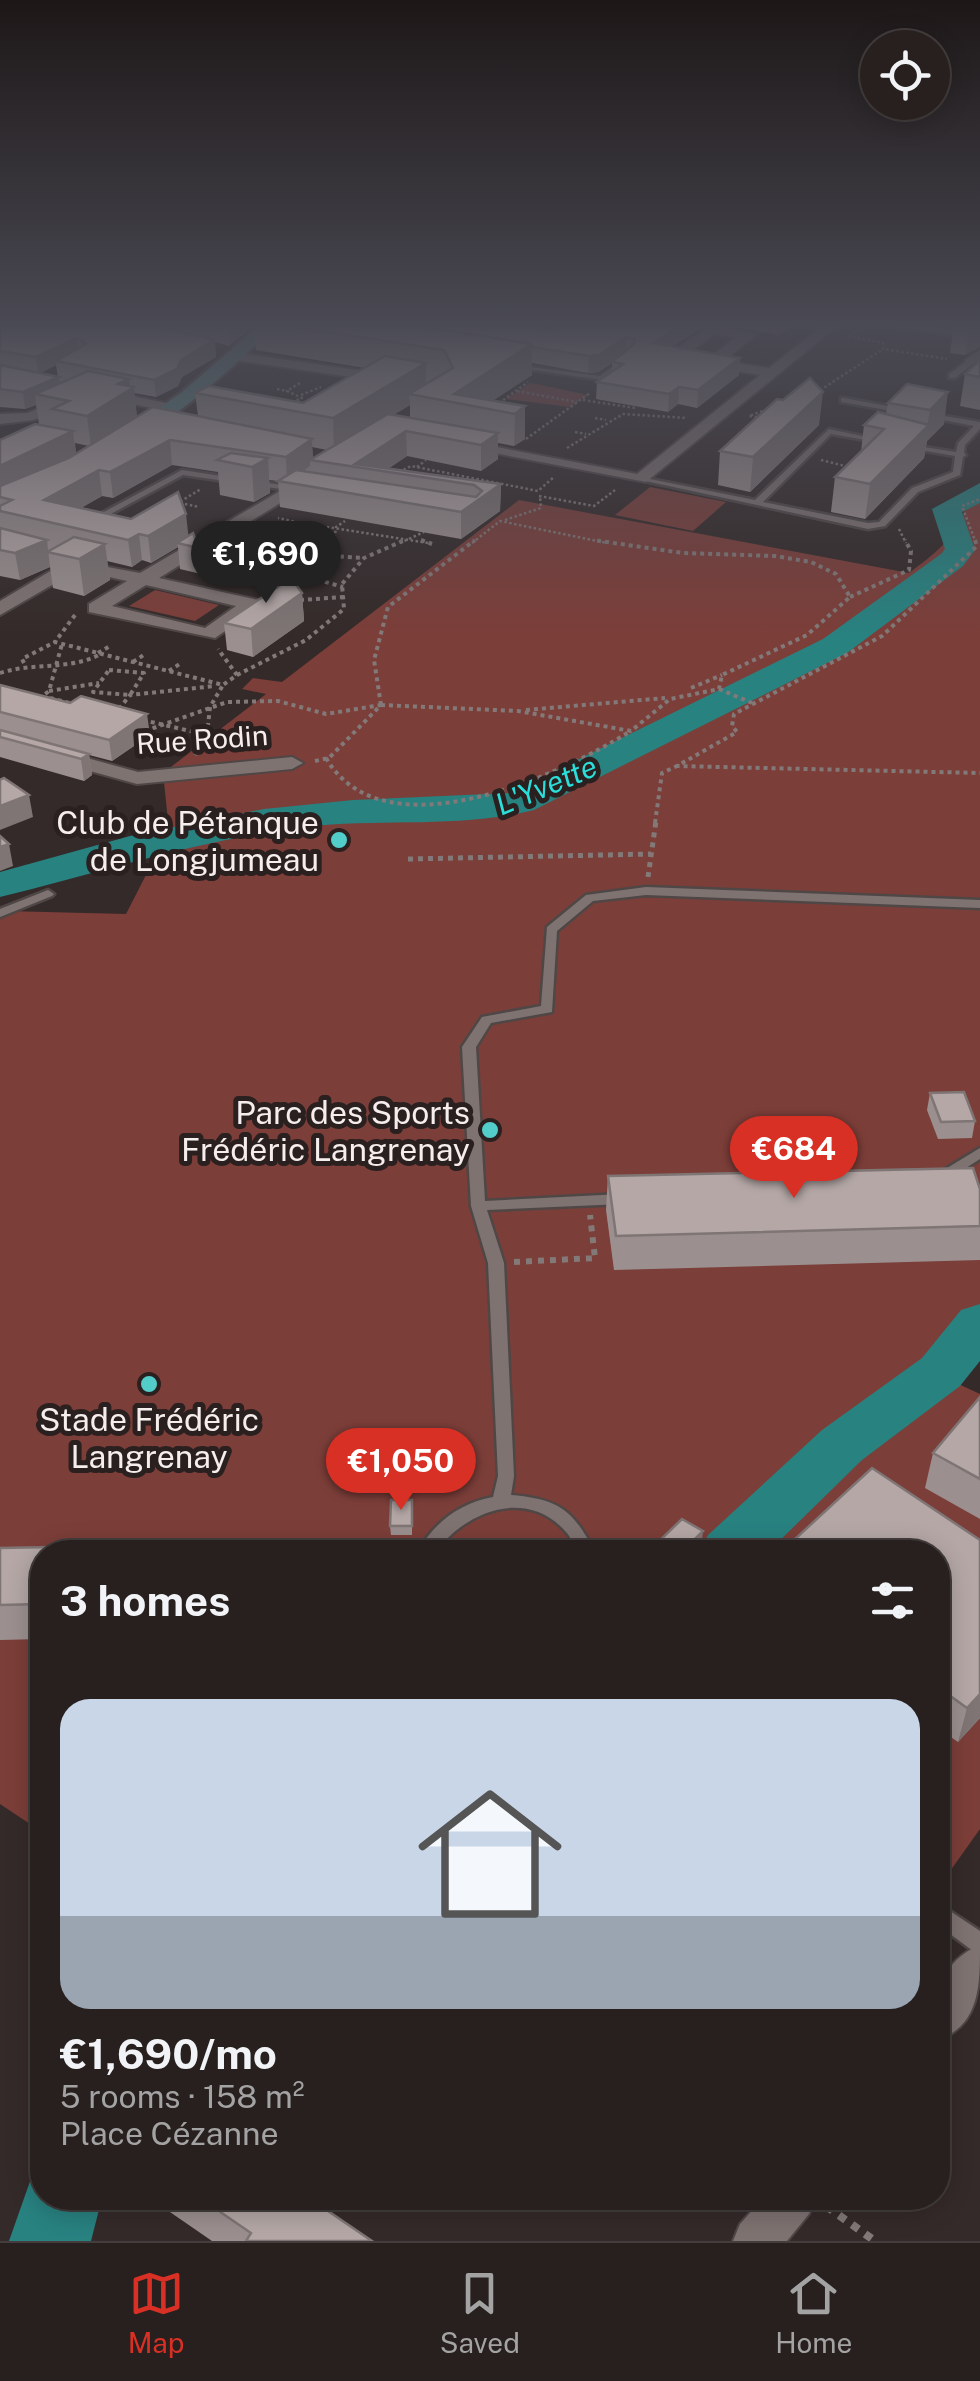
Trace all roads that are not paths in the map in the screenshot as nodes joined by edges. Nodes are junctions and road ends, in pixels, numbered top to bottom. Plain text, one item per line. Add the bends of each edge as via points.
1 (24, 428) edge
2 (144, 428) edge
3 (167, 428) edge
4 (704, 428) edge
5 (976, 428) edge
6 (174, 429) edge
7 (0, 439) edge
8 (438, 440) edge
9 (112, 447) edge
10 (962, 455) junction
11 (640, 479) junction
12 (304, 485) joint
13 (757, 503) junction
14 (88, 522) edge
15 (145, 579) junction
16 (0, 609) edge
17 (0, 740) edge
18 (292, 762) dead end
19 (48, 894) dead end
20 (980, 904) edge
21 (0, 913) edge
22 (980, 1153) edge
23 (921, 1192) edge
24 (647, 1198) edge
25 (478, 1206) junction
26 (500, 1501) junction
27 (433, 1540) edge
28 (579, 1540) edge
29 (950, 1922) edge
30 (980, 1944) edge
31 (980, 1966) edge
32 (950, 2004) edge
33 (783, 2210) edge
34 (757, 2241) edge

1 - 7 street
2 - 9 street
3 - 6 street
4 - 11 street
5 - 10 lane via 960,444
8 - 11 street via 566,458
10 - 13 lane via 829,431
10 - 13 lane via 957,472 915,490 882,524 852,526
11 - 13 lane
12 - 14 lane via 182,472
12 - 15 street
15 - 15 street via 96,608 208,634 252,604
15 - 16 street via 66,561
17 - 18 street, Rue Rodin via 137,778
19 - 21 lane
20 - 25 lane via 646,891 590,898 551,930 547,1008 487,1020 469,1046
22 - 23 lane
24 - 25 lane
25 - 26 lane via 496,1263 506,1476
26 - 27 lane via 454,1516
26 - 28 lane via 553,1512
29 - 30 lane
31 - 32 street
33 - 34 street

